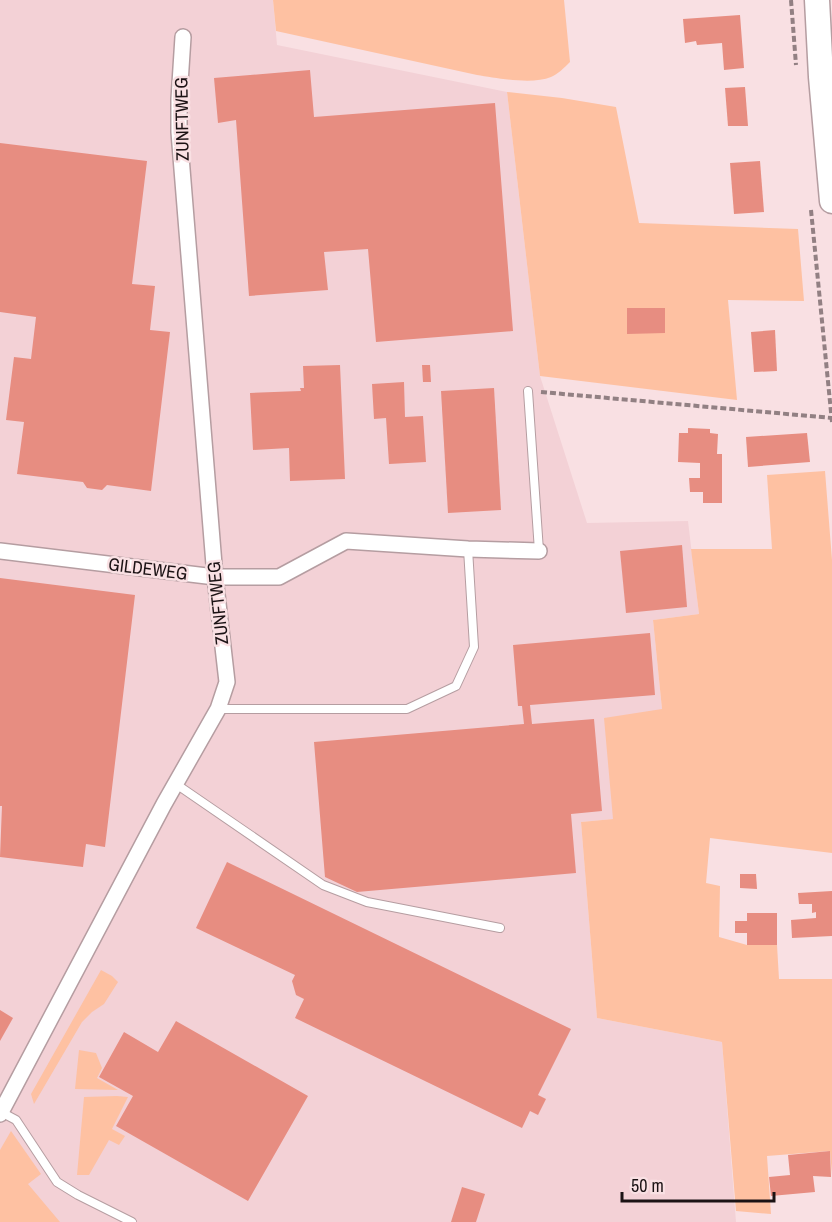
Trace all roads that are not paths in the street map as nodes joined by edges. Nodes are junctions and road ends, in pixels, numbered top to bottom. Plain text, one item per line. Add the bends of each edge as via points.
1 (817, 0) edge
2 (183, 37) dead end
3 (832, 201) edge
4 (528, 391) road end
5 (468, 549) junction
6 (0, 551) edge
7 (539, 551) joint
8 (215, 577) junction
9 (218, 710) junction
10 (176, 784) junction
11 (500, 928) dead end
12 (1, 1113) edge
13 (132, 1222) edge

1 - 3 main road
2 - 8 street, ZUNFTWEG via 179,132
4 - 7 lane
5 - 7 street, GILDEWEG
5 - 8 street, GILDEWEG via 346,541 279,577
5 - 9 lane via 474,646 456,686 407,709
6 - 8 street, GILDEWEG
8 - 9 street, ZUNFTWEG via 227,682
9 - 10 street, ZUNFTWEG
10 - 11 lane via 322,885 367,902
10 - 12 street, ZUNFTWEG
12 - 13 lane via 16,1120 57,1182

